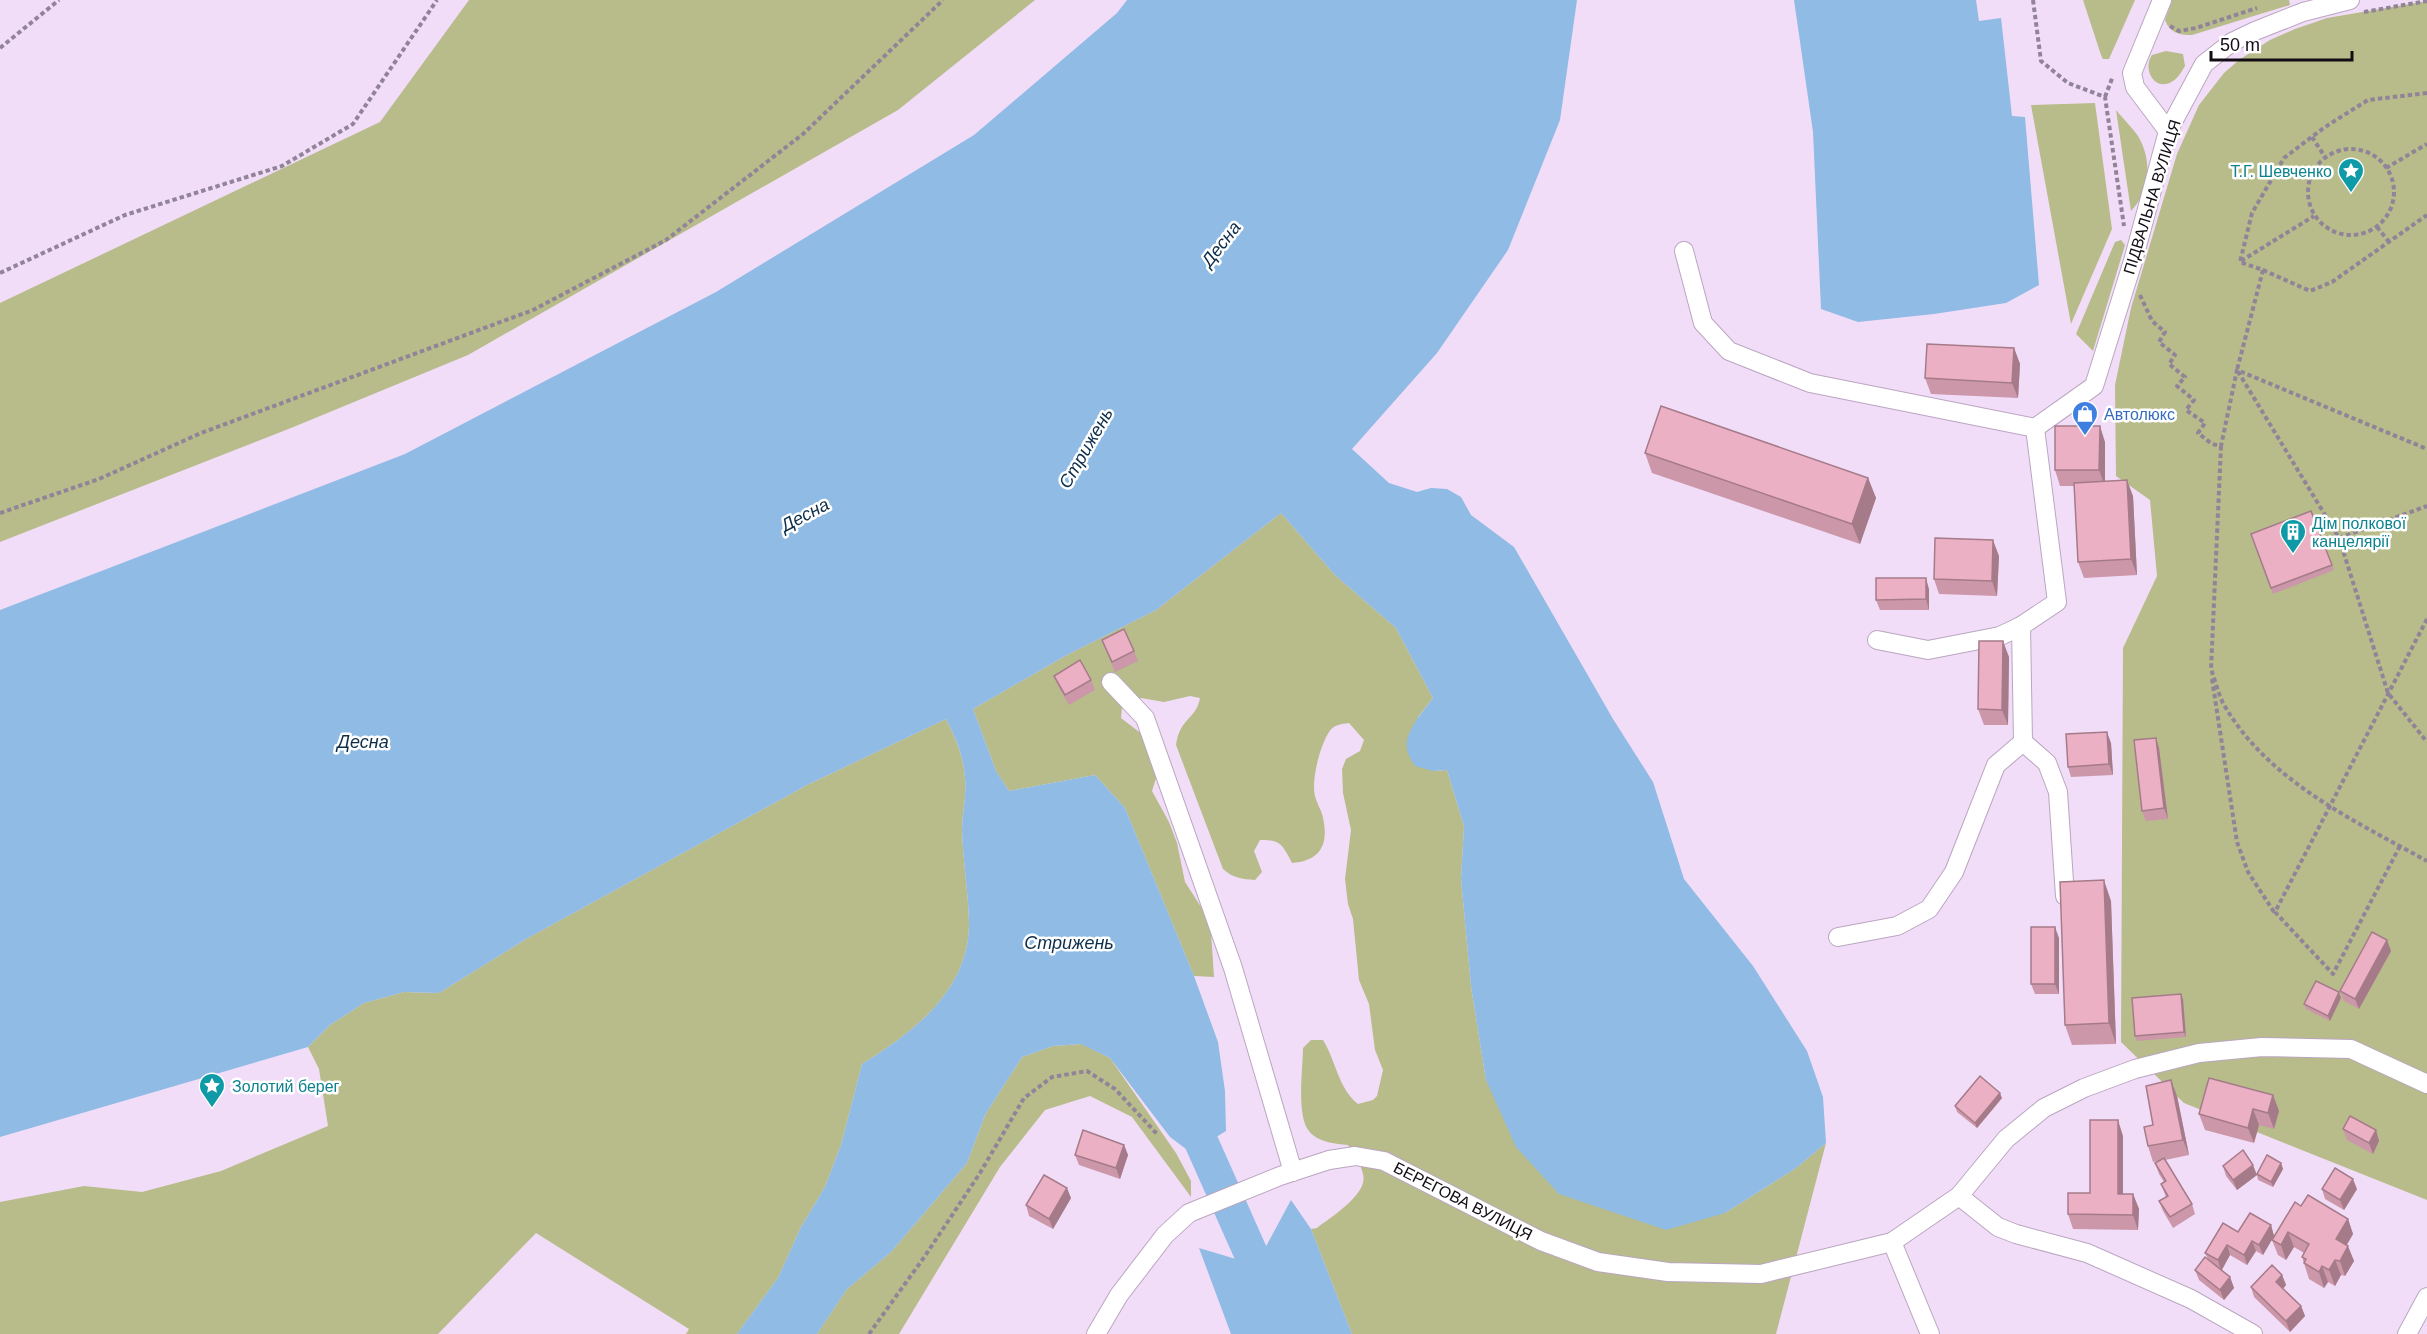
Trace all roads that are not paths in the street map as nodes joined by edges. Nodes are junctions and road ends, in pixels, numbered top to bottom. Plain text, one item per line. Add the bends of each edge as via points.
1 (2162, 0) edge
2 (2354, 6) edge
3 (2168, 131) junction
4 (1684, 251) dead end
5 (2035, 428) junction
6 (2020, 626) junction
7 (1877, 640) dead end
8 (1112, 682) dead end
9 (2023, 742) junction
10 (2065, 896) edge
11 (1838, 937) dead end
12 (2427, 1084) edge
13 (1286, 1174) junction
14 (1959, 1196) junction
15 (1892, 1242) junction
16 (2427, 1298) edge
17 (1096, 1334) edge
18 (1930, 1334) edge
19 (2253, 1334) edge
20 (2406, 1334) edge

1 - 3 street via 2132,73 2134,87
2 - 3 street, ПІДВАЛЬНА ВУЛИЦЯ via 2303,12 2232,42 2204,64
3 - 5 street, ПІДВАЛЬНА ВУЛИЦЯ via 2094,386
4 - 5 street via 1703,323 1729,351 1810,382
5 - 6 street via 2057,602
6 - 7 street via 2000,636 1928,650
6 - 9 street
8 - 13 street via 1145,718 1233,968
9 - 10 street via 2047,763 2058,792
9 - 11 street via 1996,765 1954,872 1929,909 1897,926
12 - 14 street via 2351,1049 2262,1047 2199,1053 2125,1073 2044,1108 2006,1139
13 - 15 street, БЕРЕГОВА ВУЛИЦЯ via 1355,1156 1384,1161 1541,1241 1599,1263 1668,1272 1761,1274
13 - 17 street, БЕРЕГОВА ВУЛИЦЯ via 1189,1213 1158,1244 1119,1295
14 - 15 street
14 - 19 street via 1998,1227 2087,1253 2191,1299
15 - 18 street
16 - 20 street

